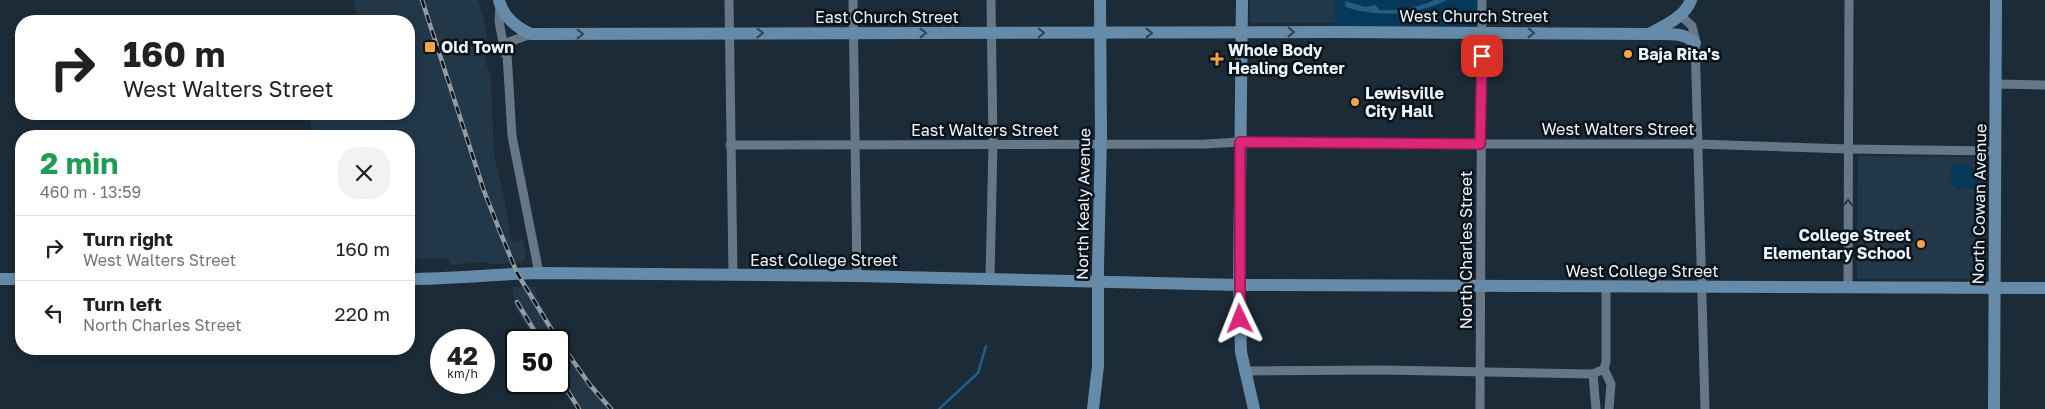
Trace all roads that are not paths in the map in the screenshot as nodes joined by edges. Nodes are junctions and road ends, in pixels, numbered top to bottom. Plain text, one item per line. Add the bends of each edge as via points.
1 (729, 0) edge
2 (853, 0) edge
3 (992, 0) edge
4 (1100, 0) edge
5 (1242, 0) edge
6 (1482, 0) edge
7 (1691, 0) edge
8 (1849, 0) edge
9 (1996, 0) edge
10 (499, 4) edge
11 (1680, 15) junction
12 (992, 32) junction
13 (1242, 32) junction
14 (1482, 32) junction
15 (728, 33) junction
16 (853, 33) junction
17 (1100, 33) junction
18 (531, 34) junction
19 (1649, 34) junction
20 (1695, 43) junction
21 (508, 64) junction
22 (1996, 84) junction
23 (2045, 85) edge
24 (1240, 142) junction
25 (993, 144) junction
26 (1100, 144) junction
27 (1480, 144) junction
28 (1697, 144) junction
29 (855, 145) junction
30 (730, 146) junction
31 (1848, 149) junction
32 (1995, 151) junction
33 (539, 273) junction
34 (733, 276) junction
35 (857, 276) junction
36 (990, 278) junction
37 (0, 279) edge
38 (15, 279) edge
39 (415, 279) edge
40 (1098, 281) junction
41 (1239, 285) junction
42 (1482, 286) junction
43 (1606, 287) junction
44 (1701, 287) junction
45 (1848, 287) junction
46 (1994, 287) junction
47 (2045, 288) edge
48 (1604, 370) junction
49 (1244, 371) junction
50 (1481, 372) junction
51 (1593, 374) junction
52 (1092, 409) edge
53 (1254, 409) edge
54 (1480, 409) edge
55 (1596, 409) edge
56 (1609, 409) edge
57 (1705, 409) edge
58 (1994, 409) edge

1 - 15 street
2 - 16 street
3 - 12 street
4 - 17 street, North Kealy Avenue
5 - 13 street
6 - 14 street, North Charles Street
7 - 11 street
8 - 31 street
9 - 22 street, North Cowan Avenue
10 - 18 street via 521,29
10 - 21 street via 499,21
11 - 19 street
11 - 20 street via 1692,26
16 -> 12 street, East Church Street
12 -> 17 street, East Church Street
12 - 25 street
13 -> 14 street, West Church Street
17 -> 13 street, East Church Street
13 - 24 street
14 -> 19 street, West Church Street
14 - 27 street, North Charles Street
15 -> 16 street, East Church Street
18 -> 15 street, East Church Street
15 - 30 street
16 - 29 street
17 - 26 street, North Kealy Avenue
18 - 21 street via 509,42
19 - 20 street, West Church Street via 1682,36
20 - 28 street
21 - 33 street via 512,136
22 - 23 street
22 - 32 street, North Cowan Avenue
24 - 26 street, East Walters Street
24 - 27 street, West Walters Street
24 - 41 street
25 - 26 street, East Walters Street
25 - 29 street, East Walters Street
25 - 36 street
26 - 40 street, North Kealy Avenue
27 - 28 street, West Walters Street
27 - 42 street, North Charles Street
28 - 31 street, West Walters Street
28 - 44 street
29 - 30 street, East Walters Street
29 - 35 street
30 - 34 street
31 - 32 street, West Walters Street
45 -> 31 street
32 - 46 street, North Cowan Avenue
33 - 34 street, East College Street
33 - 39 street, East College Street
34 - 35 street, East College Street
35 - 36 street, East College Street
36 - 40 street, East College Street
37 - 38 street
40 - 41 street, East College Street
40 - 52 street, North Kealy Avenue via 1098,366
41 - 42 street, West College Street
41 - 49 street
42 - 43 street, West College Street
42 - 50 street, North Charles Street
43 - 44 street, West College Street
43 - 48 street
44 - 45 street, West College Street
44 - 57 street
45 - 46 street, West College Street
46 - 47 street, West College Street
46 - 58 street, North Cowan Avenue
48 - 51 street
48 - 56 street via 1611,384
49 - 50 street
49 - 53 street
50 - 51 street
50 - 54 street, North Charles Street
51 - 55 street

